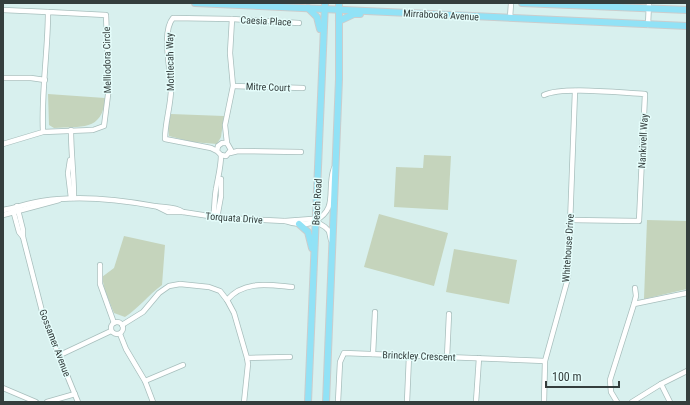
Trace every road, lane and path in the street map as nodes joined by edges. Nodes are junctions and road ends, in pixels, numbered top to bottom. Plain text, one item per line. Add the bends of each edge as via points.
1 (195, 3) edge
2 (511, 3) edge
3 (522, 3) edge
4 (325, 6) edge
5 (339, 6) edge
6 (649, 6) edge
7 (308, 8) junction
8 (3, 10) edge
9 (687, 10) edge
10 (48, 12) junction
11 (415, 14) junction
12 (510, 18) junction
13 (232, 19) junction
14 (339, 20) junction
15 (299, 23) dead end
16 (648, 24) junction
17 (687, 26) edge
18 (324, 60) junction
19 (3, 78) edge
20 (45, 80) junction
21 (233, 86) junction
22 (303, 88) dead end
23 (575, 91) junction
24 (544, 95) dead end
25 (71, 130) junction
26 (43, 132) junction
27 (3, 144) edge
28 (223, 147) junction
29 (238, 151) junction
30 (301, 152) dead end
31 (228, 154) junction
32 (336, 165) junction
33 (72, 198) junction
34 (16, 209) junction
35 (3, 210) edge
36 (3, 215) edge
37 (215, 218) junction
38 (570, 220) junction
39 (284, 221) junction
40 (316, 221) junction
41 (299, 224) junction
42 (332, 244) junction
43 (100, 265) dead end
44 (314, 271) junction
45 (292, 287) dead end
46 (634, 288) dead end
47 (687, 293) edge
48 (227, 300) junction
49 (634, 304) junction
50 (375, 312) dead end
51 (449, 314) dead end
52 (114, 322) junction
53 (122, 325) junction
54 (111, 331) junction
55 (120, 334) junction
56 (373, 354) junction
57 (60, 355) junction
58 (409, 356) junction
59 (290, 357) dead end
60 (448, 357) junction
61 (246, 358) junction
62 (479, 358) junction
63 (545, 361) junction
64 (183, 365) dead end
65 (687, 371) edge
66 (145, 381) junction
67 (661, 384) junction
68 (3, 388) edge
69 (75, 394) junction
70 (36, 402) edge
71 (47, 402) edge
72 (78, 402) edge
73 (153, 402) edge
74 (244, 402) edge
75 (308, 402) edge
76 (326, 402) edge
77 (338, 402) edge
78 (407, 402) edge
79 (476, 402) edge
80 (544, 402) edge
81 (617, 402) edge
82 (632, 402) edge
83 (670, 402) edge

1 - 7 main road, Mirrabooka Avenue
2 - 12 street
3 - 6 main road
4 - 5 main road, Mirrabooka Avenue
4 - 7 main road, Mirrabooka Avenue
4 - 18 main road, Beach Road
5 - 11 main road, Mirrabooka Avenue
5 - 14 main road, Beach Road
6 - 9 main road
6 - 16 street
7 - 18 main road via 318,17
8 - 10 street
10 - 20 street
10 - 25 street, Melliodora Circle via 106,15 109,87 104,126 93,130
11 - 12 main road, Mirrabooka Avenue
11 - 14 main road via 356,14
12 - 16 main road, Mirrabooka Avenue
13 - 15 street, Caesia Place
13 - 21 street via 230,53
13 - 28 street, Mottlecah Way via 177,17 169,23 171,90 165,139 211,148
14 - 32 main road, Beach Road
16 - 17 main road, Mirrabooka Avenue
18 - 40 main road, Beach Road
19 - 20 street
20 - 26 street
21 - 22 street, Mitre Court
21 - 28 street
23 - 24 street, Nankivell Way via 551,92
23 - 38 street, Whitehouse Drive
23 - 38 street, Nankivell Way via 645,94 639,221
25 - 26 street, Melliodora Circle
25 - 33 street via 74,174
26 - 27 street, Melliodora Circle
28 - 29 street
28 - 31 street
28 - 31 street, Mottlecah Way
28 - 37 street via 216,190
29 - 30 street
29 - 31 street
31 - 37 street
32 - 40 street via 332,174 330,204 326,215
32 - 42 main road, Beach Road
33 - 34 street, Torquata Drive
33 - 37 street, Torquata Drive via 125,200
34 - 35 street, Torquata Drive
34 - 36 street, Torquata Drive
34 - 57 street, Gossamer Avenue via 19,232 23,237 44,319
37 - 39 street, Torquata Drive
38 - 63 street, Whitehouse Drive via 568,278
39 - 40 street, Torquata Drive
39 - 41 street, Torquata Drive
40 - 41 street, Torquata Drive via 312,224
40 - 42 street via 329,231
40 - 44 main road, Beach Road
41 - 44 main road via 306,229 309,236
42 - 76 main road, Beach Road
43 - 52 street via 100,284
44 - 75 main road, Beach Road
45 - 48 street via 243,287
46 - 49 street
47 - 49 street
48 - 53 street via 220,291 209,287 180,284 169,286 143,312
48 - 61 street via 234,313
49 - 81 street via 610,380 611,392
50 - 56 street
51 - 60 street
52 - 53 street
52 - 54 street
53 - 55 street
54 - 55 street
54 - 57 street
55 - 66 street
56 - 58 street, Brinckley Crescent
56 - 77 street, Brinckley Crescent via 344,353 340,362
57 - 69 street, Gossamer Avenue
58 - 60 street, Brinckley Crescent
58 - 78 street
59 - 61 street
60 - 62 street, Brinckley Crescent
61 - 74 street via 248,364
62 - 63 street, Brinckley Crescent
62 - 79 street
63 - 80 street, Whitehouse Drive
64 - 66 street
65 - 67 street
66 - 73 street
67 - 82 street
67 - 83 street
68 - 70 street
69 - 71 street
69 - 72 street, Gossamer Avenue

